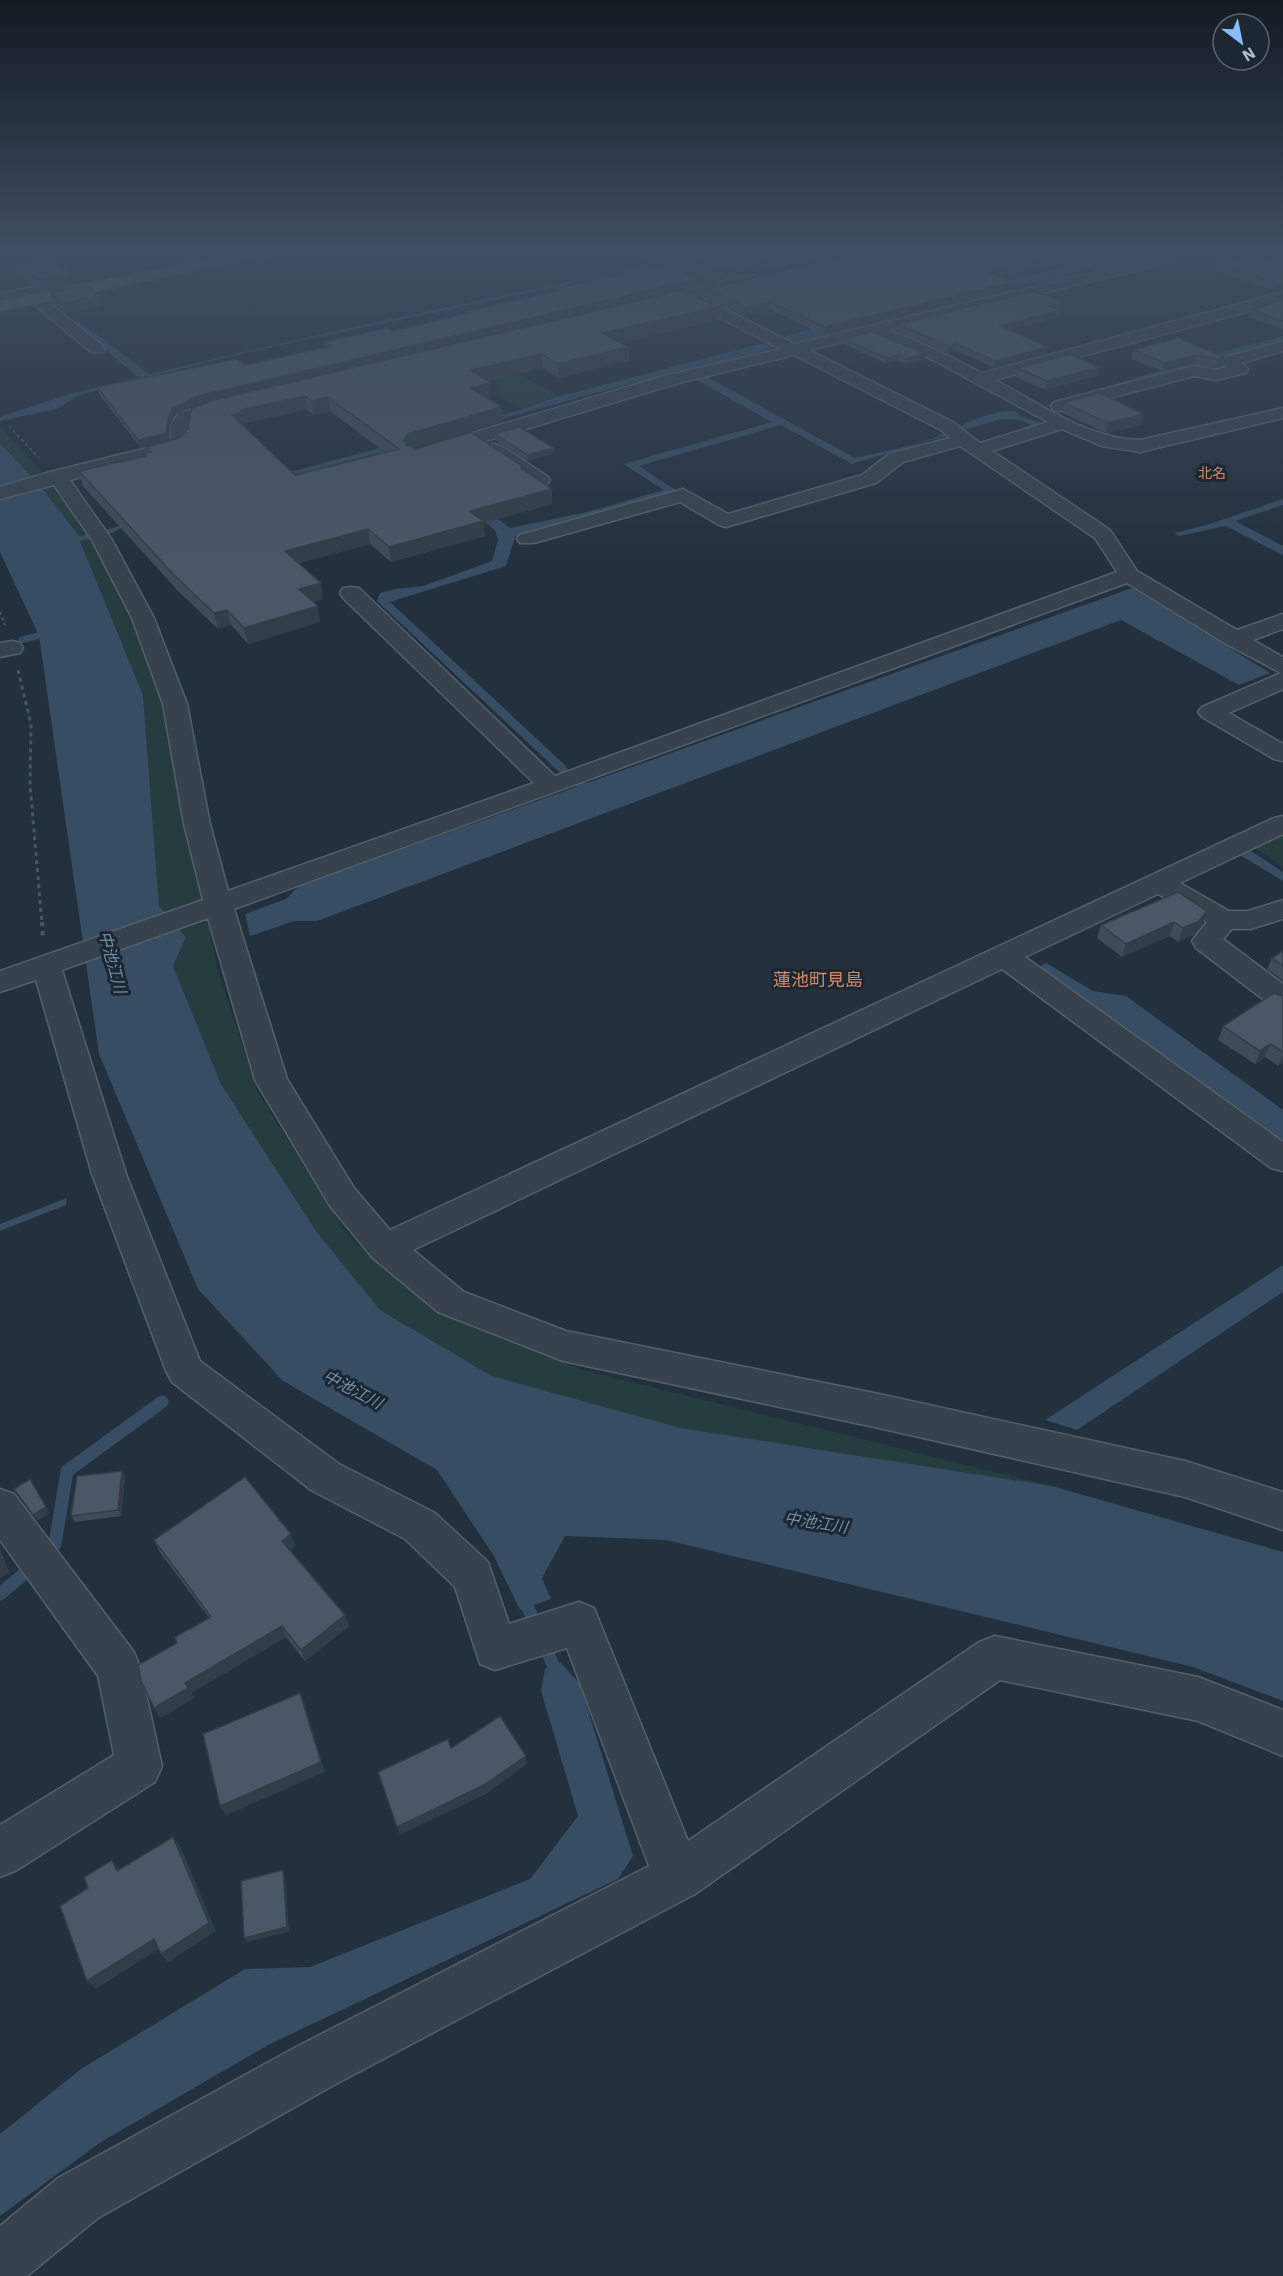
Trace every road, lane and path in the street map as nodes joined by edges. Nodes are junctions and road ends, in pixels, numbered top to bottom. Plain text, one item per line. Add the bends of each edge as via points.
1 (763, 354) edge
2 (803, 354) edge
3 (934, 354) edge
4 (1072, 354) edge
5 (1255, 354) edge
6 (981, 379) junction
7 (252, 398) edge
8 (1040, 410) junction
9 (1283, 413) edge
10 (1063, 423) junction
11 (9, 426) dead end
12 (477, 438) junction
13 (961, 438) junction
14 (417, 455) edge
15 (57, 476) junction
16 (540, 480) edge
17 (0, 493) edge
18 (527, 539) dead end
19 (1129, 575) junction
20 (351, 593) dead end
21 (0, 612) edge
22 (1283, 621) edge
23 (1234, 639) junction
24 (6, 649) edge
25 (1283, 667) edge
26 (1283, 680) edge
27 (1283, 754) edge
28 (551, 786) junction
29 (1283, 824) edge
30 (1159, 882) junction
31 (211, 907) junction
32 (1283, 909) edge
33 (1224, 920) junction
34 (1004, 956) junction
35 (52, 963) junction
36 (0, 982) edge
37 (1283, 999) edge
38 (1283, 1159) edge
39 (385, 1248) junction
40 (0, 1507) edge
41 (1283, 1510) edge
42 (1283, 1733) edge
43 (0, 1853) edge
44 (678, 1877) junction
45 (0, 2262) edge

1 - 12 street
2 - 13 street
3 - 6 street
4 - 6 street
5 - 8 street via 1229,362 1240,369 1216,375 1194,371
6 - 8 street
7 - 15 street via 185,417 180,424 180,442 174,447
8 - 10 street
9 - 10 street via 1140,446 1110,444
10 - 13 street
11 - 15 path
12 - 14 street
12 - 16 street
13 - 18 street via 896,458 869,479 726,521 683,495
13 - 19 street via 1103,534
15 - 17 street
15 - 31 street via 98,534 143,618 175,704
19 - 23 street
19 - 28 street
20 - 28 street
21 - 24 path
22 - 23 street
23 - 25 street
24 - 35 path via 31,724 30,784
26 - 27 street via 1210,712
28 - 31 street
29 - 30 street
30 - 33 street
30 - 34 street
31 - 35 street
31 - 39 street via 271,1080 342,1197
32 - 33 street via 1250,920
33 - 37 street via 1206,942
34 - 38 street
34 - 39 street
35 - 36 street
35 - 44 street via 109,1173 185,1371 325,1478 420,1526 473,1576 495,1649 579,1623
39 - 41 street via 451,1302 562,1346 1185,1479
40 - 43 street via 118,1667 139,1766
42 - 44 street via 1198,1699 995,1657
44 - 45 street via 315,2066 78,2198

